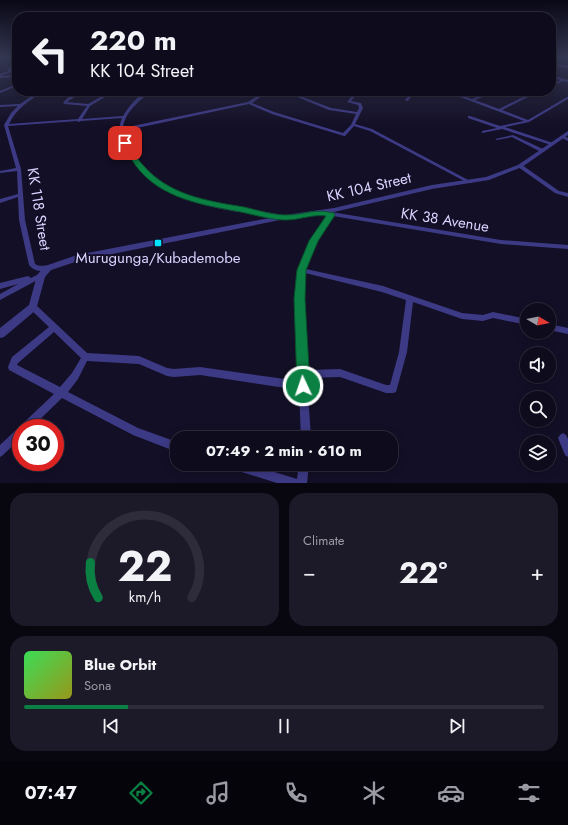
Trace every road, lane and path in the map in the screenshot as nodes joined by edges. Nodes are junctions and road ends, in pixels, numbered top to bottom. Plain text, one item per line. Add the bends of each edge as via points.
1 (563, 80) joint
2 (568, 81) edge
3 (556, 83) edge
4 (12, 87) edge
5 (0, 92) edge
6 (34, 96) edge
7 (74, 96) edge
8 (104, 96) edge
9 (141, 96) edge
10 (260, 96) edge
11 (297, 96) edge
12 (353, 96) edge
13 (410, 96) edge
14 (461, 96) edge
15 (483, 96) edge
16 (528, 96) edge
17 (568, 98) edge
18 (407, 100) dead end
19 (473, 100) junction
20 (249, 103) junction
21 (21, 105) junction
22 (89, 105) junction
23 (0, 106) edge
24 (500, 110) junction
25 (359, 113) junction
26 (469, 116) dead end
27 (124, 117) junction
28 (80, 121) junction
29 (528, 121) junction
30 (6, 125) junction
31 (353, 125) junction
32 (502, 127) junction
33 (122, 130) junction
34 (7, 132) junction
35 (483, 132) dead end
36 (0, 133) edge
37 (566, 137) edge
38 (497, 140) dead end
39 (551, 144) junction
40 (543, 151) junction
41 (520, 166) junction
42 (19, 169) junction
43 (0, 172) edge
44 (470, 182) junction
45 (20, 195) junction
46 (568, 195) edge
47 (0, 201) edge
48 (319, 212) junction
49 (331, 215) junction
50 (285, 217) junction
51 (568, 247) edge
52 (48, 268) junction
53 (302, 270) junction
54 (41, 275) junction
55 (0, 286) edge
56 (0, 297) edge
57 (410, 299) junction
58 (33, 307) junction
59 (520, 321) edge
60 (53, 328) junction
61 (556, 328) edge
62 (568, 331) edge
63 (0, 334) edge
64 (85, 357) junction
65 (303, 374) junction
66 (303, 386) junction
67 (60, 394) junction
68 (34, 419) edge
69 (306, 431) edge
70 (563, 438) dead end
71 (12, 440) edge
72 (170, 444) edge
73 (0, 452) edge
74 (568, 452) edge
75 (255, 471) edge
76 (303, 471) edge
77 (294, 483) edge
78 (302, 483) edge

1 - 2 street
1 - 3 street
4 - 5 street
6 - 21 street
7 - 22 street via 65,103
8 - 22 street
9 - 27 street via 128,108
10 - 20 street
11 - 25 street via 330,109
12 - 25 street via 349,100 361,105
13 - 18 street
14 - 19 street
15 - 19 street
16 - 24 street
17 - 29 street
19 - 24 street
20 - 31 street via 340,134 346,134
20 - 33 street
21 - 23 street
21 - 30 street
22 - 28 street
24 - 29 street
25 - 31 street
26 - 32 street
27 - 28 street
27 - 33 street
28 - 30 street
29 - 32 street
30 - 34 street, KK 118 Street
31 - 44 street via 371,130
32 - 35 street
32 - 39 street
33 - 50 street via 122,137 139,165 172,192 203,203
34 - 36 street
34 - 42 street, KK 118 Street
37 - 39 street, KK 104 Street
38 - 40 street via 512,136
39 - 40 street, KK 104 Street
40 - 41 street, KK 104 Street
41 - 44 street, KK 104 Street
41 - 46 street via 557,192
42 - 43 street
42 - 45 street, KK 118 Street
44 - 48 street, KK 104 Street via 432,187
45 - 47 street
45 - 52 street, KK 118 Street via 22,220 32,265 39,269
48 - 49 street, KK 38 Avenue
48 - 50 street, KK 104 Street
49 - 51 street, KK 38 Avenue via 501,242
49 - 53 street via 314,241
50 - 52 street, KK 104 Street via 77,258
52 - 54 street, KK 118 Street
53 - 57 street via 383,289
53 - 65 street via 299,292
54 - 55 street
54 - 56 street
54 - 58 street
57 - 59 street via 462,316 483,318 493,315
57 - 65 street via 403,352 393,389 386,389 340,373
58 - 60 street
58 - 63 street
60 - 64 street
60 - 67 street via 15,360 12,366
61 - 62 street
64 - 66 street via 139,360 167,372 200,371
64 - 67 street via 82,366
65 - 66 street
66 - 69 street
67 - 68 street
67 - 72 street via 136,432
70 - 74 street
71 - 73 street
75 - 77 street
76 - 78 street

